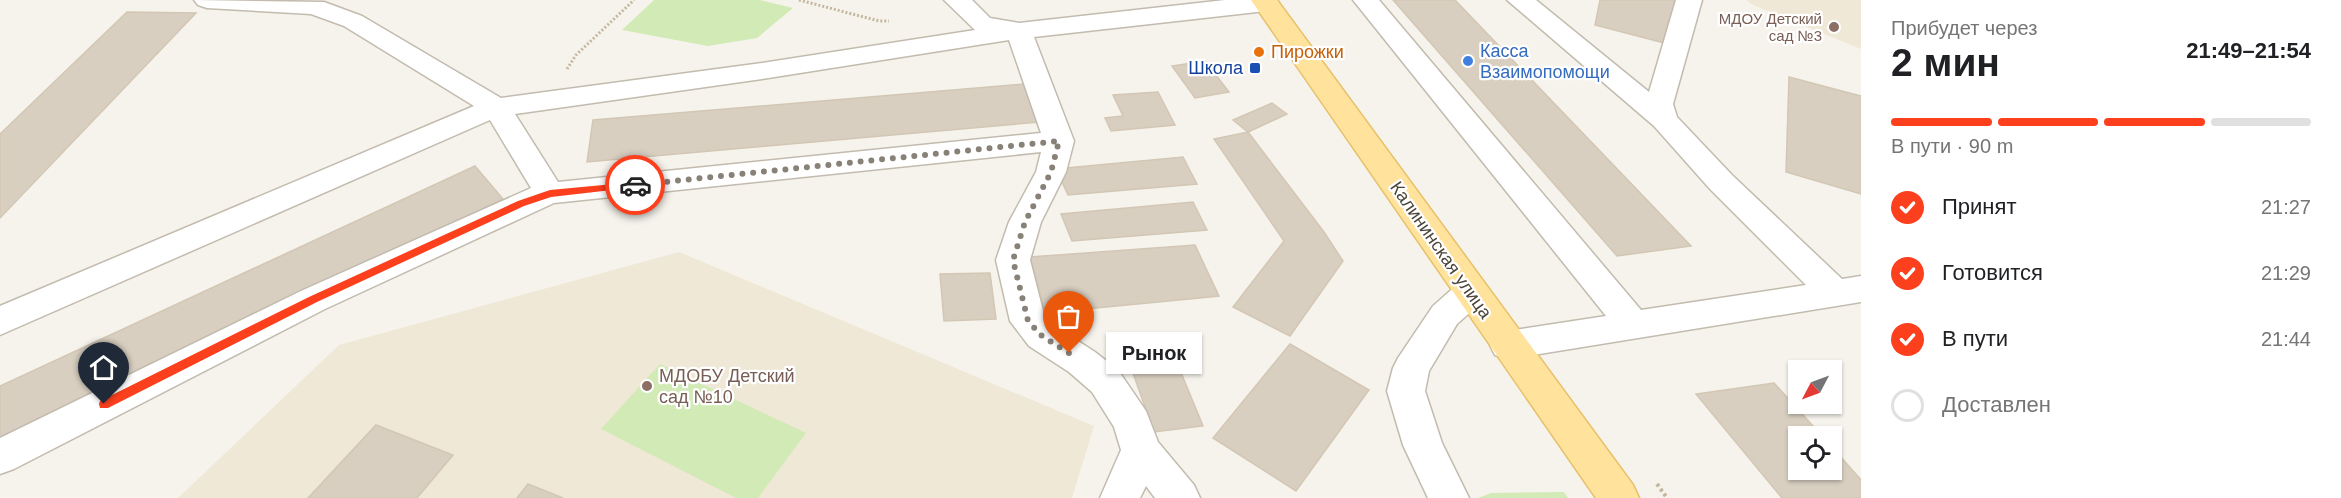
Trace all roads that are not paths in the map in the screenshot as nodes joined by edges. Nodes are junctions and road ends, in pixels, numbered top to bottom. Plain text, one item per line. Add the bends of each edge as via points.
1 (207, 0) edge
2 (957, 0) edge
3 (1366, 0) edge
4 (1689, 0) edge
5 (1265, 1) edge
6 (1529, 3) edge
7 (358, 10) edge
8 (1019, 31) junction
9 (497, 108) junction
10 (1664, 120) junction
11 (1059, 141) junction
12 (550, 194) junction
13 (1848, 291) edge
14 (1471, 292) junction
15 (0, 321) edge
16 (1634, 326) junction
17 (1508, 345) junction
18 (1142, 450) junction
19 (0, 457) edge
20 (1120, 498) edge
21 (1180, 498) edge
22 (1449, 498) edge
23 (1619, 498) edge

1 - 7 lane
2 - 8 lane via 982,24
3 - 16 lane
4 - 10 lane via 1659,104
5 - 8 lane
5 - 14 main road, Калининская улица
6 - 10 lane
7 - 9 lane
8 - 9 lane
8 - 11 lane
9 - 12 lane
9 - 15 lane
10 - 13 lane via 1721,182
11 - 12 lane
11 - 18 lane via 1051,172 1025,222 1013,260 1028,321 1042,336 1105,381 1132,422
12 - 19 lane via 313,300
13 - 16 lane
14 - 17 main road, Калининская улица
14 - 22 lane via 1445,315 1411,368 1406,391 1423,445
16 - 17 lane
17 - 23 main road, Калининская улица
18 - 20 lane
18 - 21 lane

